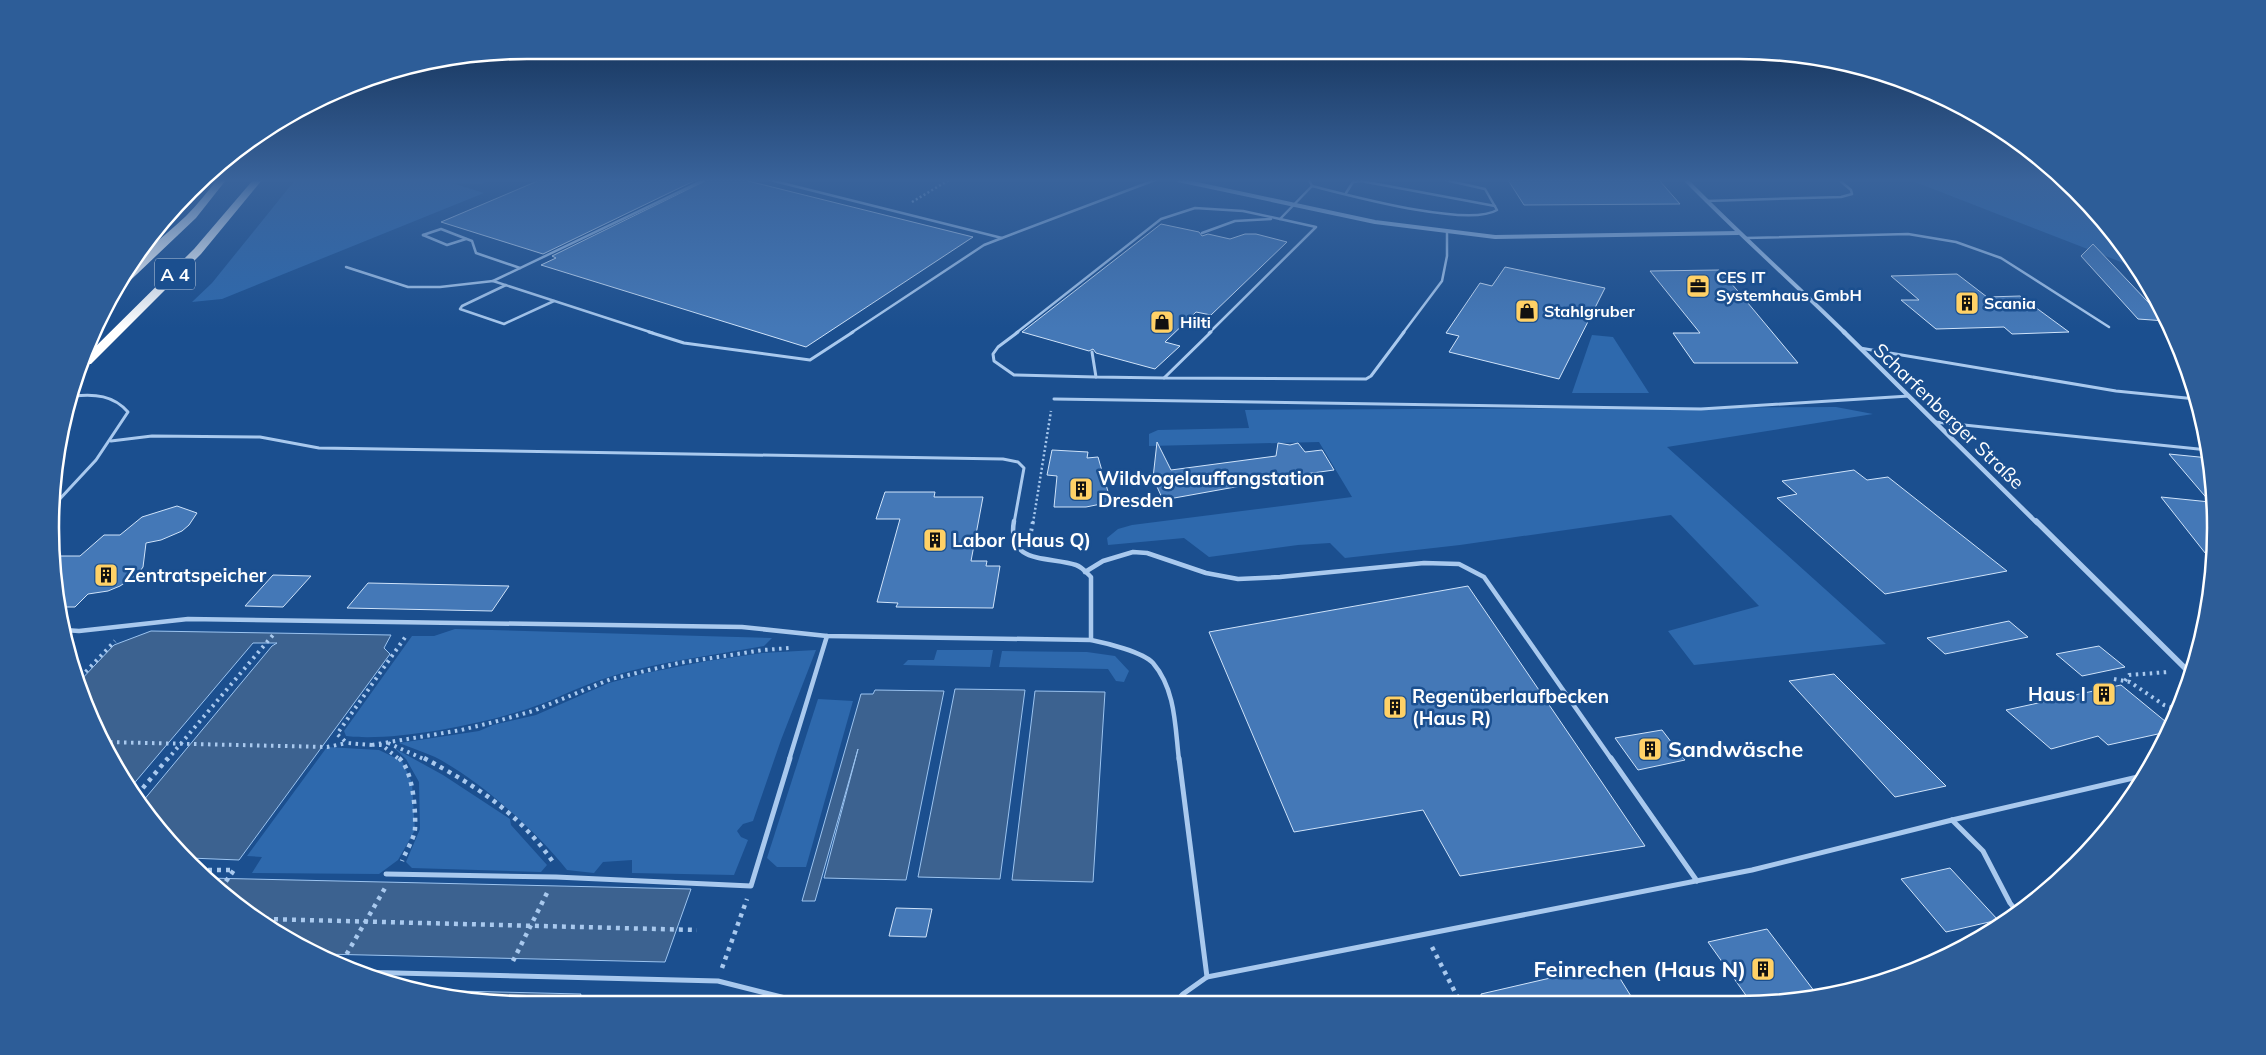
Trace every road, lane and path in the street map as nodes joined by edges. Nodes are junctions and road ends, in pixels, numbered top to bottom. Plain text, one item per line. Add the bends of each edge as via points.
1 (178, 229) edge
2 (216, 229) edge
3 (601, 229) edge
4 (968, 229) edge
5 (1025, 229) edge
6 (1148, 229) edge
7 (1208, 229) edge
8 (1314, 229) edge
9 (1421, 229) edge
10 (1734, 229) edge
11 (1202, 233) dead end
12 (1447, 233) junction
13 (1738, 233) junction
14 (1002, 238) junction
15 (1745, 238) junction
16 (466, 239) junction
17 (346, 267) dead end
18 (138, 268) edge
19 (520, 268) junction
20 (493, 281) junction
21 (506, 285) junction
22 (554, 300) junction
23 (2109, 327) dead end
24 (1858, 348) junction
25 (1092, 352) dead end
26 (91, 357) edge
27 (1096, 377) junction
28 (1164, 378) junction
29 (78, 396) edge
30 (1909, 396) junction
31 (1054, 398) joint
32 (2189, 398) edge
33 (1935, 422) junction
34 (111, 441) junction
35 (2200, 449) edge
36 (60, 499) edge
37 (1028, 556) junction
38 (1085, 572) junction
39 (285, 621) junction
40 (415, 623) junction
41 (131, 625) junction
42 (70, 630) edge
43 (827, 636) junction
44 (1091, 640) junction
45 (824, 646) junction
46 (2185, 669) edge
47 (2184, 673) edge
48 (83, 675) edge
49 (2114, 679) dead end
50 (2125, 681) junction
51 (2172, 707) edge
52 (111, 742) edge
53 (388, 742) junction
54 (181, 743) junction
55 (347, 743) junction
56 (372, 745) junction
57 (2134, 778) edge
58 (140, 791) edge
59 (1952, 820) junction
60 (208, 870) edge
61 (386, 874) dead end
62 (394, 874) junction
63 (556, 877) junction
64 (1696, 881) junction
65 (224, 884) edge
66 (751, 886) junction
67 (2013, 907) edge
68 (271, 919) edge
69 (366, 922) junction
70 (530, 926) junction
71 (696, 930) dead end
72 (1425, 934) junction
73 (344, 959) edge
74 (382, 973) edge
75 (506, 975) junction
76 (1207, 977) junction
77 (718, 981) junction
78 (777, 996) edge
79 (1181, 996) edge
80 (1457, 996) edge

1 - 18 highway, A 4
2 - 26 highway, A 4 via 147,304
3 - 19 lane
4 - 14 lane
5 - 14 lane
6 - 27 lane via 993,354 994,361 1014,375
7 - 11 lane
8 - 28 lane
9 - 12 street
10 - 13 street, Scharfenberger Straße
12 - 13 street via 1495,237
12 - 28 lane via 1442,281 1366,379
13 - 15 street, Scharfenberger Straße
14 - 22 lane via 984,245 810,360 684,343
15 - 23 lane via 1908,234 1956,242 2001,258
15 - 24 street, Scharfenberger Straße
16 - 16 lane via 441,230 422,236 447,245
16 - 19 lane via 472,241 476,253
17 - 20 lane via 408,287
19 - 20 lane
20 - 21 lane
21 - 22 lane
21 - 22 lane via 460,309 504,324
24 - 30 street, Scharfenberger Straße
24 - 32 lane via 2116,391
25 - 27 lane
27 - 28 lane
29 - 34 lane via 94,394 120,401 128,412
30 - 31 lane via 1701,409
30 - 33 street, Scharfenberger Straße
31 - 37 path
33 - 35 lane
33 - 46 street, Scharfenberger Straße
34 - 36 lane via 83,478
34 - 37 lane via 152,436 260,437 319,448 1003,459 1018,462 1024,468 1012,531 1016,546
37 - 38 lane via 1078,565
38 - 44 lane via 1091,577
38 - 64 lane via 1103,561 1133,552 1147,553 1206,573 1238,579 1424,563 1459,564 1484,577
39 - 40 lane
39 - 41 lane via 188,619
39 - 54 path
40 - 43 lane via 742,627
40 - 55 path via 337,734
41 - 42 lane
41 - 48 path
43 - 44 lane
43 - 45 lane
44 - 76 lane via 1118,646 1152,662 1171,694
45 - 53 path via 763,650 679,663 611,679 532,711 494,722
45 - 66 lane
47 - 50 path via 2143,673 2129,675
49 - 50 path
50 - 51 path
52 - 54 path
53 - 56 path
53 - 63 path via 454,776 505,809 531,832 553,861
54 - 55 path via 327,747
54 - 58 path
55 - 56 path
56 - 62 path via 382,746 402,761 412,783 415,830
57 - 59 lane
59 - 64 lane
59 - 67 lane via 1982,851
60 - 65 path via 234,870
61 - 62 lane
62 - 63 lane
62 - 69 path
63 - 66 lane
63 - 70 path
64 - 72 lane
66 - 77 path
68 - 69 path
69 - 70 path
69 - 73 path
70 - 71 path
70 - 75 path
72 - 76 lane
72 - 80 path
74 - 75 lane
75 - 77 lane
76 - 79 lane
77 - 78 lane

